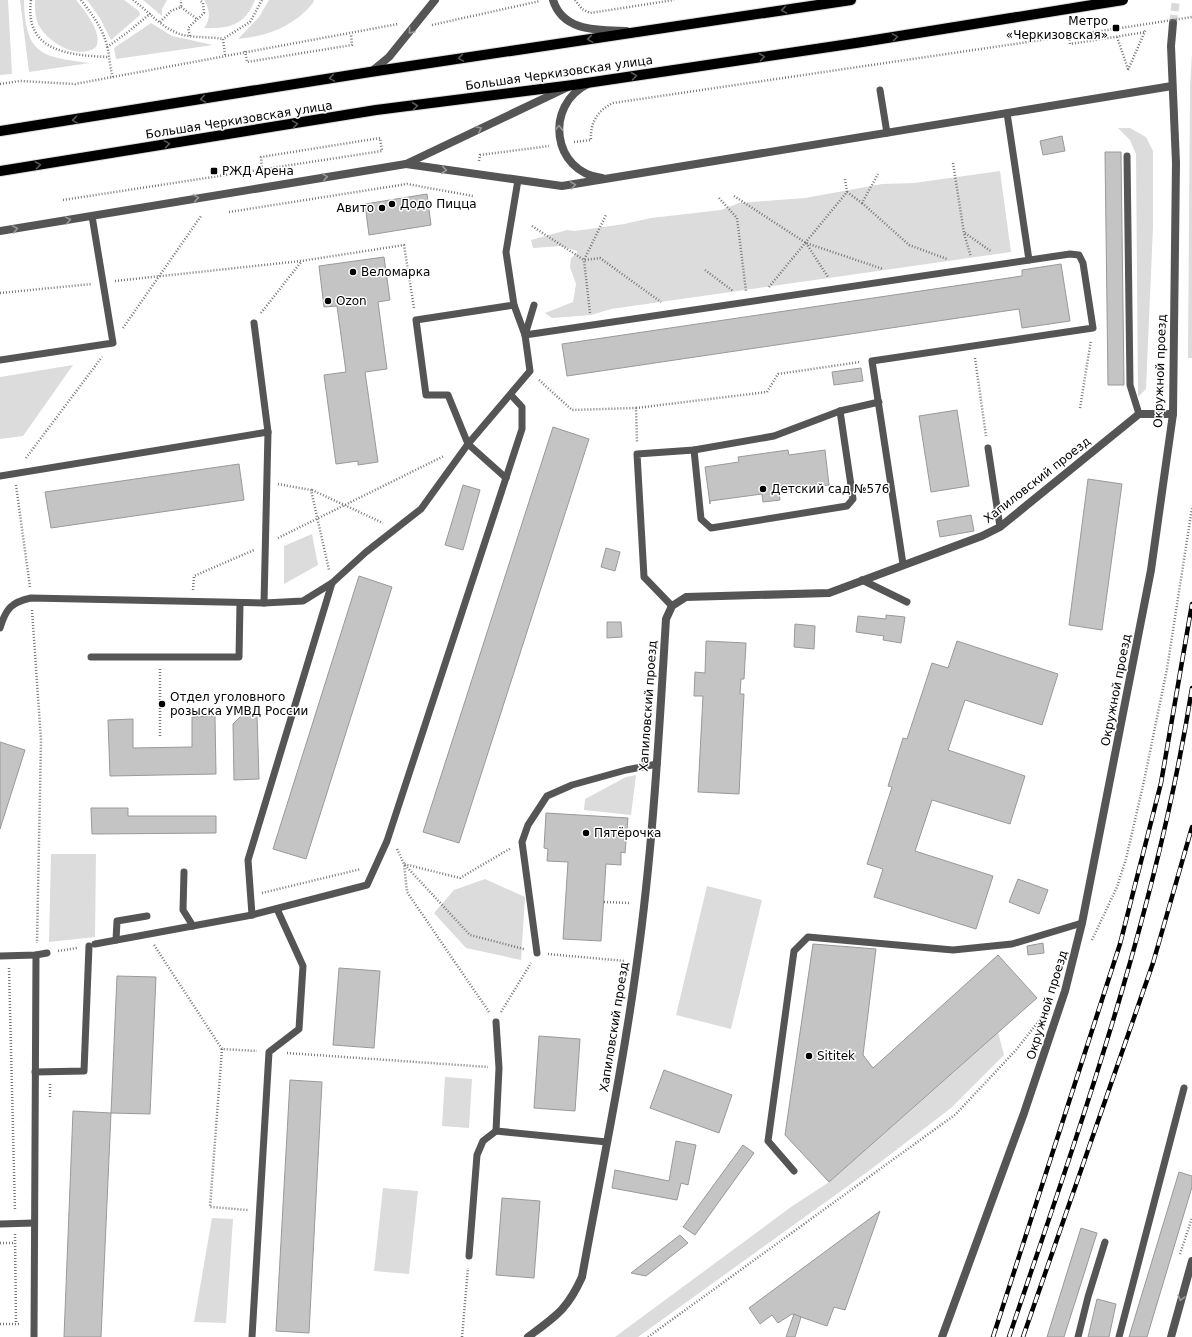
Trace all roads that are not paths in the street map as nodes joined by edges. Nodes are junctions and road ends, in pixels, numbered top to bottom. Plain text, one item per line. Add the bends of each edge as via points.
1 (553, 0) edge
2 (850, 0) edge
3 (1123, 0) edge
4 (432, 1) edge
5 (1173, 23) tunnel mouth
6 (642, 31) junction
7 (370, 72) junction
8 (595, 81) junction
9 (573, 85) junction
10 (1172, 86) junction
11 (880, 90) dead end
12 (1008, 113) junction
13 (0, 131) edge
14 (887, 133) junction
15 (1127, 156) dead end
16 (406, 164) junction
17 (0, 171) edge
18 (610, 178) junction
19 (518, 180) junction
20 (92, 216) junction
21 (0, 231) edge
22 (1029, 260) junction
23 (514, 305) junction
24 (534, 305) dead end
25 (254, 323) road end
26 (525, 335) junction
27 (0, 360) edge
28 (511, 395) junction
29 (879, 402) junction
30 (840, 411) junction
31 (1140, 414) junction
32 (1173, 414) junction
33 (268, 432) junction
34 (468, 444) junction
35 (988, 448) road end
36 (694, 450) junction
37 (0, 476) edge
38 (506, 478) junction
39 (1000, 526) junction
40 (903, 564) junction
41 (862, 580) junction
42 (332, 583) junction
43 (907, 602) dead end
44 (240, 603) junction
45 (264, 604) junction
46 (672, 606) junction
47 (0, 628) edge
48 (91, 657) dead end
49 (657, 764) junction
50 (184, 872) dead end
51 (277, 909) junction
52 (252, 915) junction
53 (147, 916) dead end
54 (1082, 923) junction
55 (193, 926) junction
56 (116, 940) junction
57 (48, 953) road end
58 (537, 953) road end
59 (36, 955) junction
60 (0, 956) edge
61 (496, 1022) road end
62 (35, 1072) junction
63 (1184, 1088) dead end
64 (496, 1131) junction
65 (606, 1142) junction
66 (794, 1171) dead end
67 (34, 1223) junction
68 (0, 1224) edge
69 (1105, 1242) dead end
70 (469, 1256) road end
71 (1192, 1261) edge
72 (34, 1337) edge
73 (252, 1337) edge
74 (528, 1337) edge
75 (942, 1337) edge
76 (1078, 1337) edge
77 (1119, 1337) edge
78 (1171, 1337) edge

1 - 6 street via 562,17 579,27
2 -> 6 main road
8 -> 3 main road, Большая Черкизовская улица, bridge via 856,43
4 -> 7 street via 390,57
5 - 10 street, Окружной проезд
6 -> 7 main road
7 -> 13 main road
8 - 9 main road, Большая Черкизовская улица
18 -> 8 street via 594,177 568,159 561,144 558,128 561,113 569,99 581,88
16 -> 9 street
17 -> 9 main road, Большая Черкизовская улица via 376,110
10 - 12 street
10 - 32 street, Окружной проезд via 1176,163
11 - 14 lane
12 - 14 street
12 - 22 lane
14 - 18 street
15 - 31 lane via 1130,385
16 -> 19 street
20 -> 16 street
19 -> 18 street via 562,186
19 - 23 lane via 506,252
21 -> 20 street
20 - 27 lane via 113,343
22 - 26 lane
22 - 29 lane via 1079,255 1083,263 1093,328 872,361
23 - 26 lane
23 - 34 lane via 416,320 426,395 448,394
24 - 26 lane
25 - 33 lane
26 - 28 lane via 530,371
28 - 34 lane
28 - 38 lane via 522,407 522,429
29 - 30 lane
29 - 40 lane
30 - 36 lane via 774,436
30 - 36 lane via 853,499 847,506 711,528 701,519
31 - 32 street
31 - 39 street, Хапиловский проезд
32 - 54 street, Окружной проезд via 1151,570
33 - 37 lane
33 - 45 lane
34 - 38 lane
34 - 42 lane via 421,509 366,552
35 - 39 lane
36 - 46 lane via 637,454 644,577
38 - 51 lane via 388,841 366,885
39 - 40 street, Хапиловский проезд via 982,536
40 - 41 street, Хапиловский проезд
41 - 43 lane
41 - 46 street, Хапиловский проезд via 830,593 686,597
42 - 45 lane via 303,601
42 - 52 lane via 248,860
44 - 45 lane
44 - 47 lane via 31,598 16,601 4,616
44 - 48 lane via 239,658
46 - 49 street, Хапиловский проезд via 666,619
49 - 58 lane via 572,785 547,796 528,825 522,842
49 - 65 street, Хапиловский проезд via 637,962
50 - 55 lane via 183,910
51 - 52 lane
51 - 73 lane via 303,966 299,1029 269,1052
52 - 55 lane
53 - 56 lane via 116,920
54 - 66 lane via 1012,944 953,950 808,937 794,951 768,1141
54 - 75 street, Окружной проезд via 1048,1046
55 - 56 lane
56 - 62 lane via 92,945 84,1071
57 - 59 lane
59 - 60 lane
59 - 62 lane
61 - 64 lane via 499,1068
62 - 67 lane
63 - 77 lane
64 - 65 lane
64 - 70 lane via 484,1141 477,1155
65 - 74 street, Хапиловский проезд via 582,1277 572,1298 561,1312
67 - 68 lane
67 - 72 lane
69 - 76 lane
71 -> 78 street

